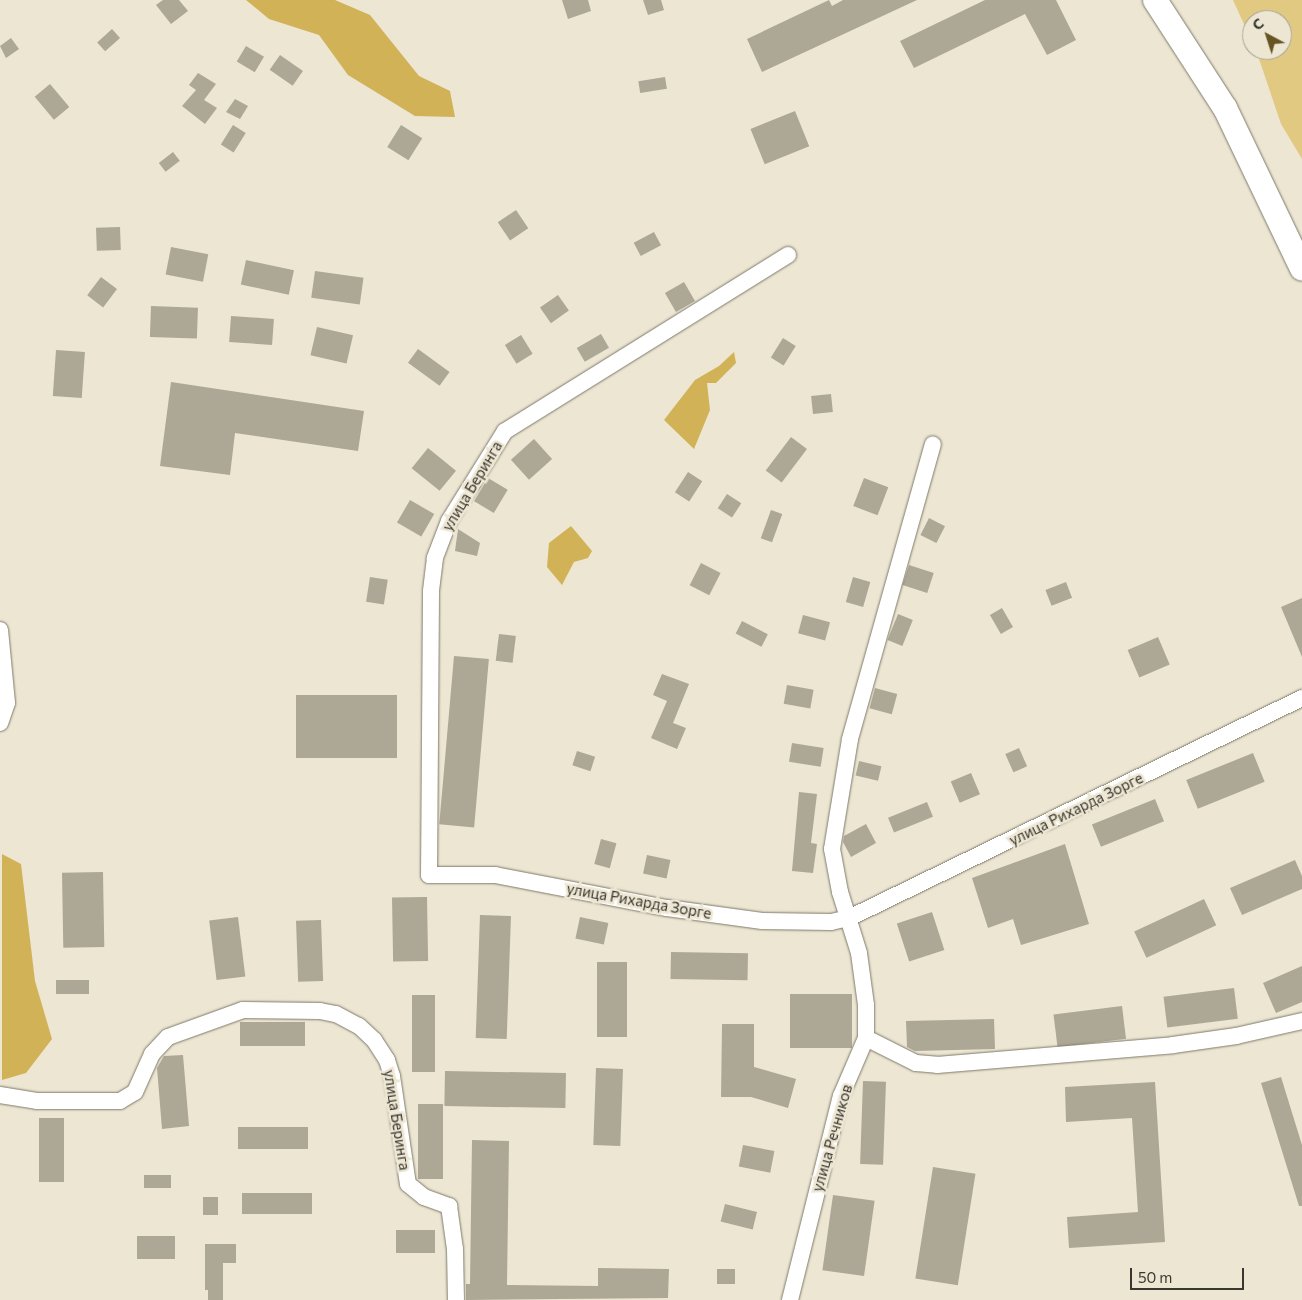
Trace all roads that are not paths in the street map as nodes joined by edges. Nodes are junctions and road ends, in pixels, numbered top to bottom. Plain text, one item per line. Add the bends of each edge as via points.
1 (1155, 0) edge
2 (788, 255) dead end
3 (1302, 269) edge
4 (933, 444) dead end
5 (0, 630) edge
6 (1302, 698) edge
7 (0, 723) edge
8 (429, 875) joint
9 (849, 918) junction
10 (1302, 1020) edge
11 (866, 1038) junction
12 (0, 1095) edge
13 (456, 1300) edge
14 (790, 1300) edge

1 - 3 main road via 1225,108
2 - 8 street, улица Беринга via 505,431 449,522 435,558 431,592
4 - 9 street via 850,739 832,849 834,869
5 - 7 street via 7,703
6 - 9 street, улица Рихарда Зорге
8 - 9 street, улица Рихарда Зорге via 495,875 667,908 762,921 831,922
9 - 11 street, улица Речников via 859,953 866,1005
10 - 11 street via 1236,1036 1173,1045 937,1065 916,1063
11 - 14 street, улица Речников via 841,1096
12 - 13 street, улица Беринга via 37,1102 120,1101 135,1092 158,1045 176,1034 243,1010 320,1010 336,1014 369,1035 387,1060 408,1184 424,1197 449,1206 455,1249

